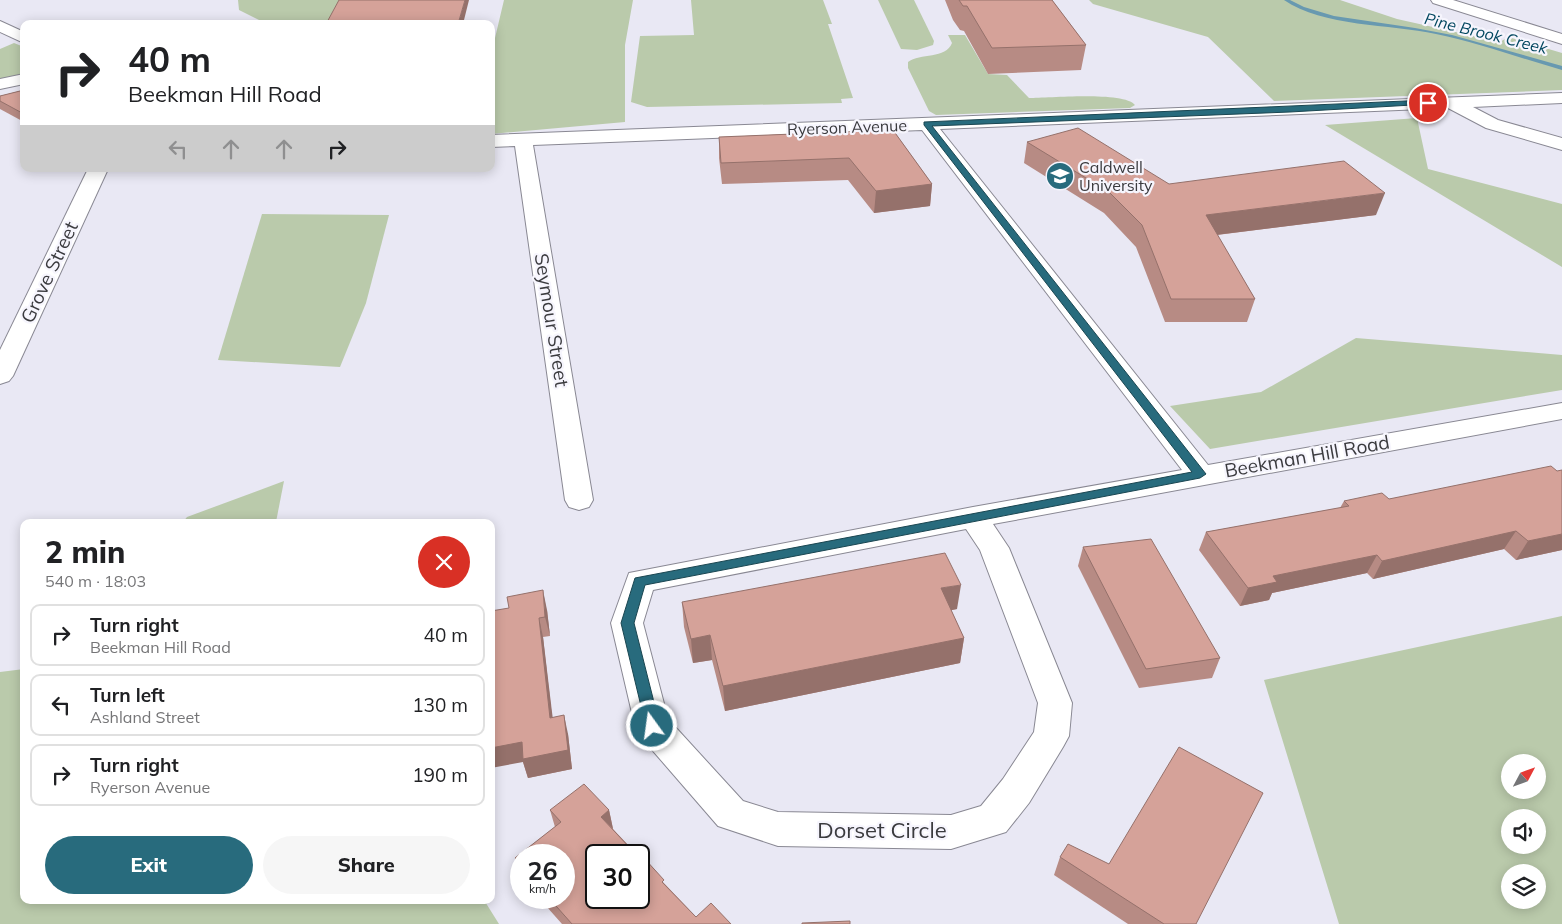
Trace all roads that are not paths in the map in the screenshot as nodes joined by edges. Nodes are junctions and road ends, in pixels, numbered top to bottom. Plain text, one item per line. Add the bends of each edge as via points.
1 (1438, 0) edge
2 (0, 26) edge
3 (20, 36) edge
4 (1562, 39) edge
5 (20, 80) edge
6 (0, 84) edge
7 (1562, 98) edge
8 (1448, 102) junction
9 (927, 124) junction
10 (523, 140) junction
11 (495, 141) edge
12 (1562, 144) edge
13 (97, 172) edge
14 (0, 376) edge
15 (1562, 411) edge
16 (1200, 474) junction
17 (579, 500) dead end
18 (973, 517) junction
19 (640, 581) joint

1 - 4 street
2 - 3 street
5 - 6 street
7 - 8 street, Ryerson Avenue
8 - 9 street, Ryerson Avenue
8 - 12 street via 1492,124
9 - 10 street, Ryerson Avenue
9 - 16 street
10 - 11 street, Ryerson Avenue
10 - 17 street, Seymour Street
13 - 14 street, Grove Street
15 - 16 street, Beekman Hill Road
16 - 18 street, Beekman Hill Road
18 - 19 street, Beekman Hill Road
18 - 19 street, Dorset Circle via 994,548 1055,703 1051,736 993,820 951,832 778,829 731,814 652,726 627,623

